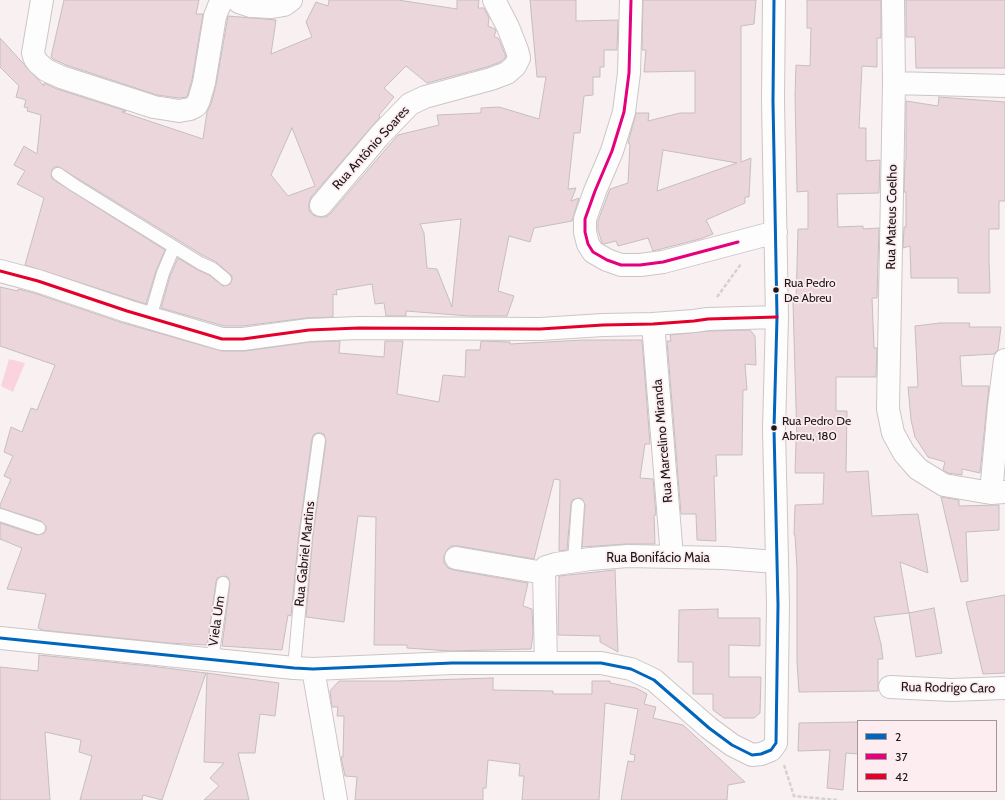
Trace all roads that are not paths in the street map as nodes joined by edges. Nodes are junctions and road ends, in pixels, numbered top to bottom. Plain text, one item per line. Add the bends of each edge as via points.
1 (42, 0) edge
2 (223, 0) edge
3 (237, 0) edge
4 (290, 0) edge
5 (494, 0) edge
6 (631, 0) edge
7 (774, 0) edge
8 (893, 0) edge
9 (894, 84) junction
10 (1005, 86) edge
11 (58, 174) dead end
12 (321, 205) dead end
13 (776, 232) junction
14 (174, 247) junction
15 (0, 271) edge
16 (226, 279) dead end
17 (777, 317) junction
18 (150, 318) junction
19 (653, 324) junction
20 (1005, 360) edge
21 (319, 440) dead end
22 (998, 493) edge
23 (578, 505) dead end
24 (0, 514) edge
25 (39, 528) dead end
26 (672, 557) junction
27 (456, 558) dead end
28 (574, 561) junction
29 (776, 562) junction
30 (544, 573) junction
31 (223, 583) dead end
32 (0, 638) edge
33 (212, 660) junction
34 (546, 663) junction
35 (303, 668) junction
36 (890, 687) dead end
37 (1005, 688) edge
38 (336, 800) edge

1 - 2 street via 33,53 38,63 46,70 154,107 180,111 196,106 200,100 215,16
3 - 4 street via 251,6 272,7 284,5
5 - 12 street, Rua Antônio Soares via 514,41 519,58 515,66 507,73 491,79 425,97 410,104 380,135
6 - 13 street via 630,73 624,112 612,151 585,219 588,244 593,252 607,260 621,265 640,265 663,262
7 - 13 street
8 - 9 street, Rua Mateus Coelho
9 - 10 street
9 - 22 street, Rua Mateus Coelho via 888,408 893,432 904,453 918,470 944,484
11 - 14 lane
13 - 17 street
14 - 16 lane via 213,268
14 - 18 lane via 163,273
15 - 18 street
17 - 19 street
17 - 29 street via 774,429
18 - 19 street via 222,339 316,329 540,329
19 - 26 street, Rua Marcelino Miranda
20 - 22 street via 999,406
21 - 35 lane, Rua Gabriel Martins via 306,534
23 - 28 lane
24 - 25 lane
26 - 28 street, Rua Bonifácio Maia via 628,556
26 - 29 street, Rua Bonifácio Maia
27 - 30 street
28 - 30 street, Rua Bonifácio Maia via 551,565
29 - 34 street via 776,743 771,750 752,755 732,745 654,680 631,669 601,663
30 - 34 street
31 - 33 lane, Viela Um
32 - 33 street
33 - 35 street
34 - 35 street
35 - 38 street
36 - 37 street, Rua Rodrigo Caro via 951,690

